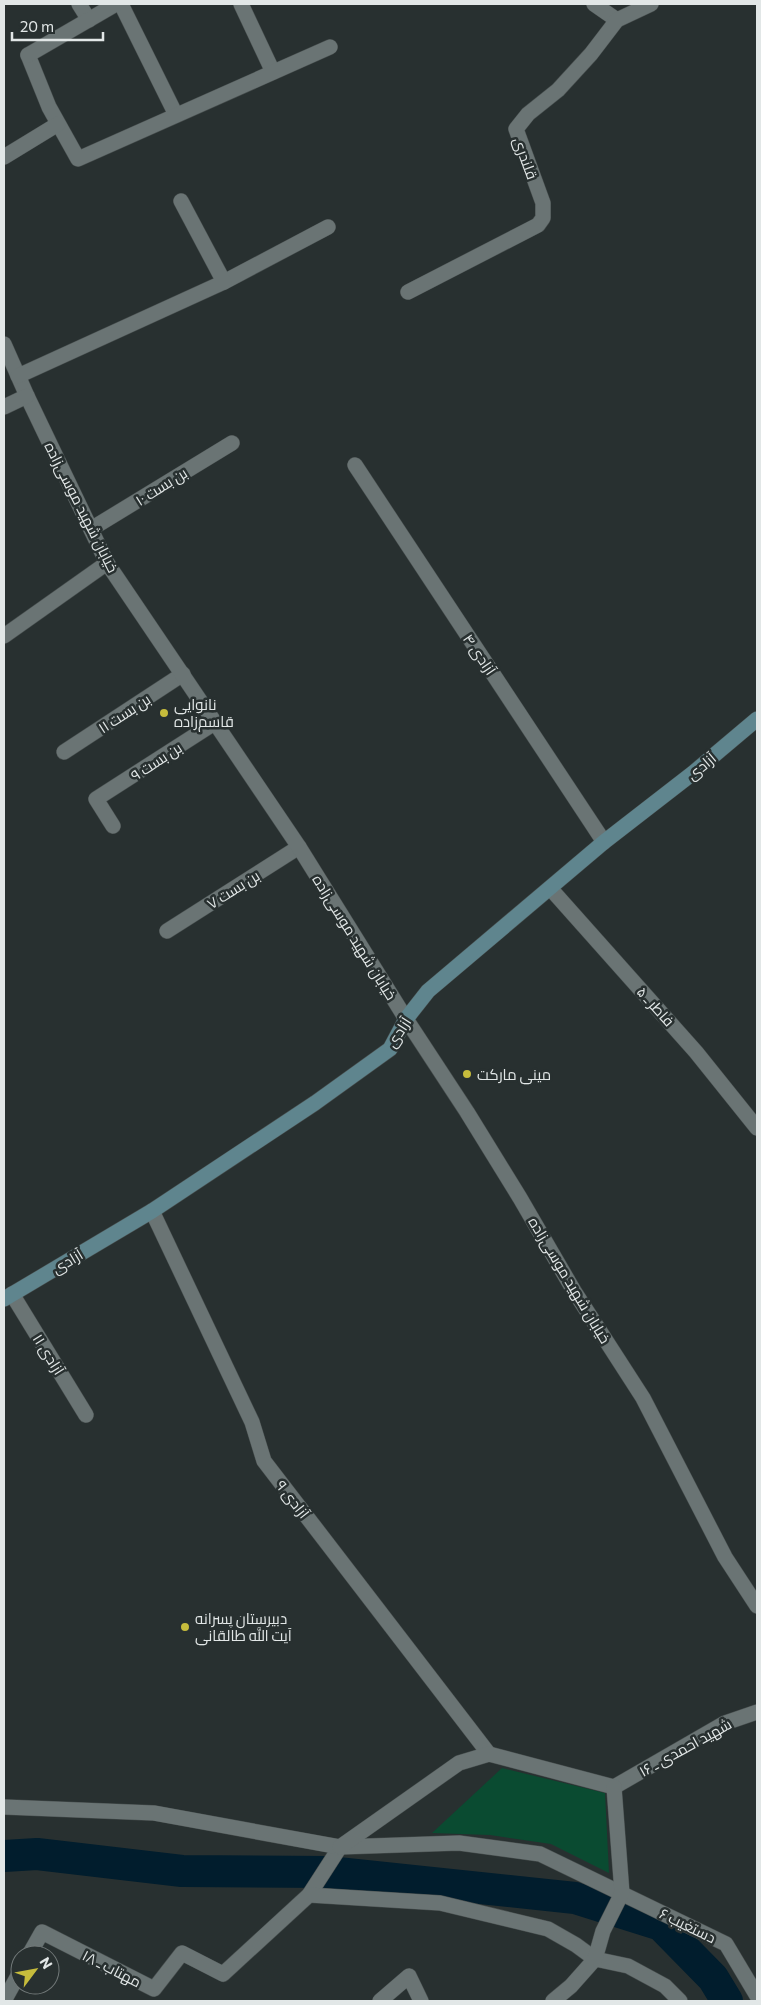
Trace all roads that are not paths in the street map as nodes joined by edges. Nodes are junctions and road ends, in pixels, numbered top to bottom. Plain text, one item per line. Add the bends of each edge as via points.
1 (79, 4) edge
2 (116, 4) edge
3 (120, 4) edge
4 (241, 4) edge
5 (594, 4) edge
6 (651, 4) edge
7 (89, 20) junction
8 (617, 20) junction
9 (330, 47) dead end
10 (273, 72) junction
11 (176, 115) junction
12 (58, 124) junction
13 (4, 157) edge
14 (181, 201) dead end
15 (328, 227) dead end
16 (224, 282) junction
17 (408, 292) dead end
18 (4, 344) edge
19 (18, 376) junction
20 (26, 396) junction
21 (4, 407) edge
22 (232, 442) dead end
23 (355, 465) dead end
24 (91, 529) junction
25 (108, 563) junction
26 (4, 636) edge
27 (183, 674) junction
28 (757, 719) edge
29 (216, 722) junction
30 (64, 752) dead end
31 (113, 826) dead end
32 (604, 842) junction
33 (299, 847) junction
34 (550, 888) junction
35 (166, 931) dead end
36 (406, 1019) junction
37 (757, 1128) edge
38 (152, 1211) junction
39 (8, 1297) edge
40 (86, 1415) dead end
41 (757, 1606) edge
42 (757, 1712) edge
43 (489, 1754) junction
44 (614, 1786) junction
45 (4, 1807) edge
46 (340, 1847) junction
47 (622, 1893) junction
48 (309, 1894) junction
49 (35, 1945) edge
50 (596, 1959) junction
51 (757, 1996) edge
52 (380, 2001) edge
53 (420, 2001) edge
54 (553, 2001) edge
55 (680, 2001) edge

1 - 7 street
2 - 7 street
3 - 11 street
4 - 10 street
5 - 8 street
6 - 8 street, قلندری
7 - 12 street via 28,55
8 - 17 street, قلندری via 558,90 528,114 516,129 543,202 543,218 538,225
9 - 10 street
10 - 11 street
11 - 12 street via 78,158
12 - 13 street
14 - 16 street
15 - 16 street
16 - 19 street
18 - 19 street, خیابان شهید موسی‌زاده
19 - 20 street, خیابان شهید موسی‌زاده
20 - 21 street
20 - 24 street, خیابان شهید موسی‌زاده
22 - 24 street, بن بست ۱۰
23 - 32 street, آزادی ۴
24 - 25 street, خیابان شهید موسی‌زاده
25 - 26 street
25 - 27 street, خیابان شهید موسی‌زاده
27 - 29 street, خیابان شهید موسی‌زاده
27 - 30 street, بن بست ۱۱
28 - 32 street, آزادی via 693,774
29 - 31 street, بن بست ۹ via 96,799
29 - 33 street, خیابان شهید موسی‌زاده
32 - 34 street, آزادی
33 - 35 street, بن بست ۷
33 - 36 street, خیابان شهید موسی‌زاده
34 - 36 street, آزادی via 428,991
34 - 37 street, فاطر ـ ۵ via 696,1052
36 - 38 street, آزادی via 390,1049
36 - 41 street, خیابان شهید موسی‌زاده via 643,1398 725,1557
38 - 39 street, آزادی
38 - 43 street, آزادی ۹ via 252,1422 264,1461
39 - 40 street, آزادی ۱۱
42 - 44 street, شهید احمدی ـ ۱۶ via 725,1723
43 - 44 street
43 - 46 street via 459,1763
44 - 47 street
45 - 46 street, دستغیب ۶ via 154,1813
46 - 47 street, دستغیب ۶ via 459,1843 540,1854
46 - 48 street
47 - 50 street via 603,1930
47 - 51 street, دستغیب ۶ via 726,1944
48 - 49 street, مهتاب ـ ۱۸ via 223,1974 182,1953 154,1989 42,1932
48 - 50 street via 440,1903 548,1929
50 - 54 street
50 - 55 street via 628,1966 665,1986
52 - 53 street via 409,1976

